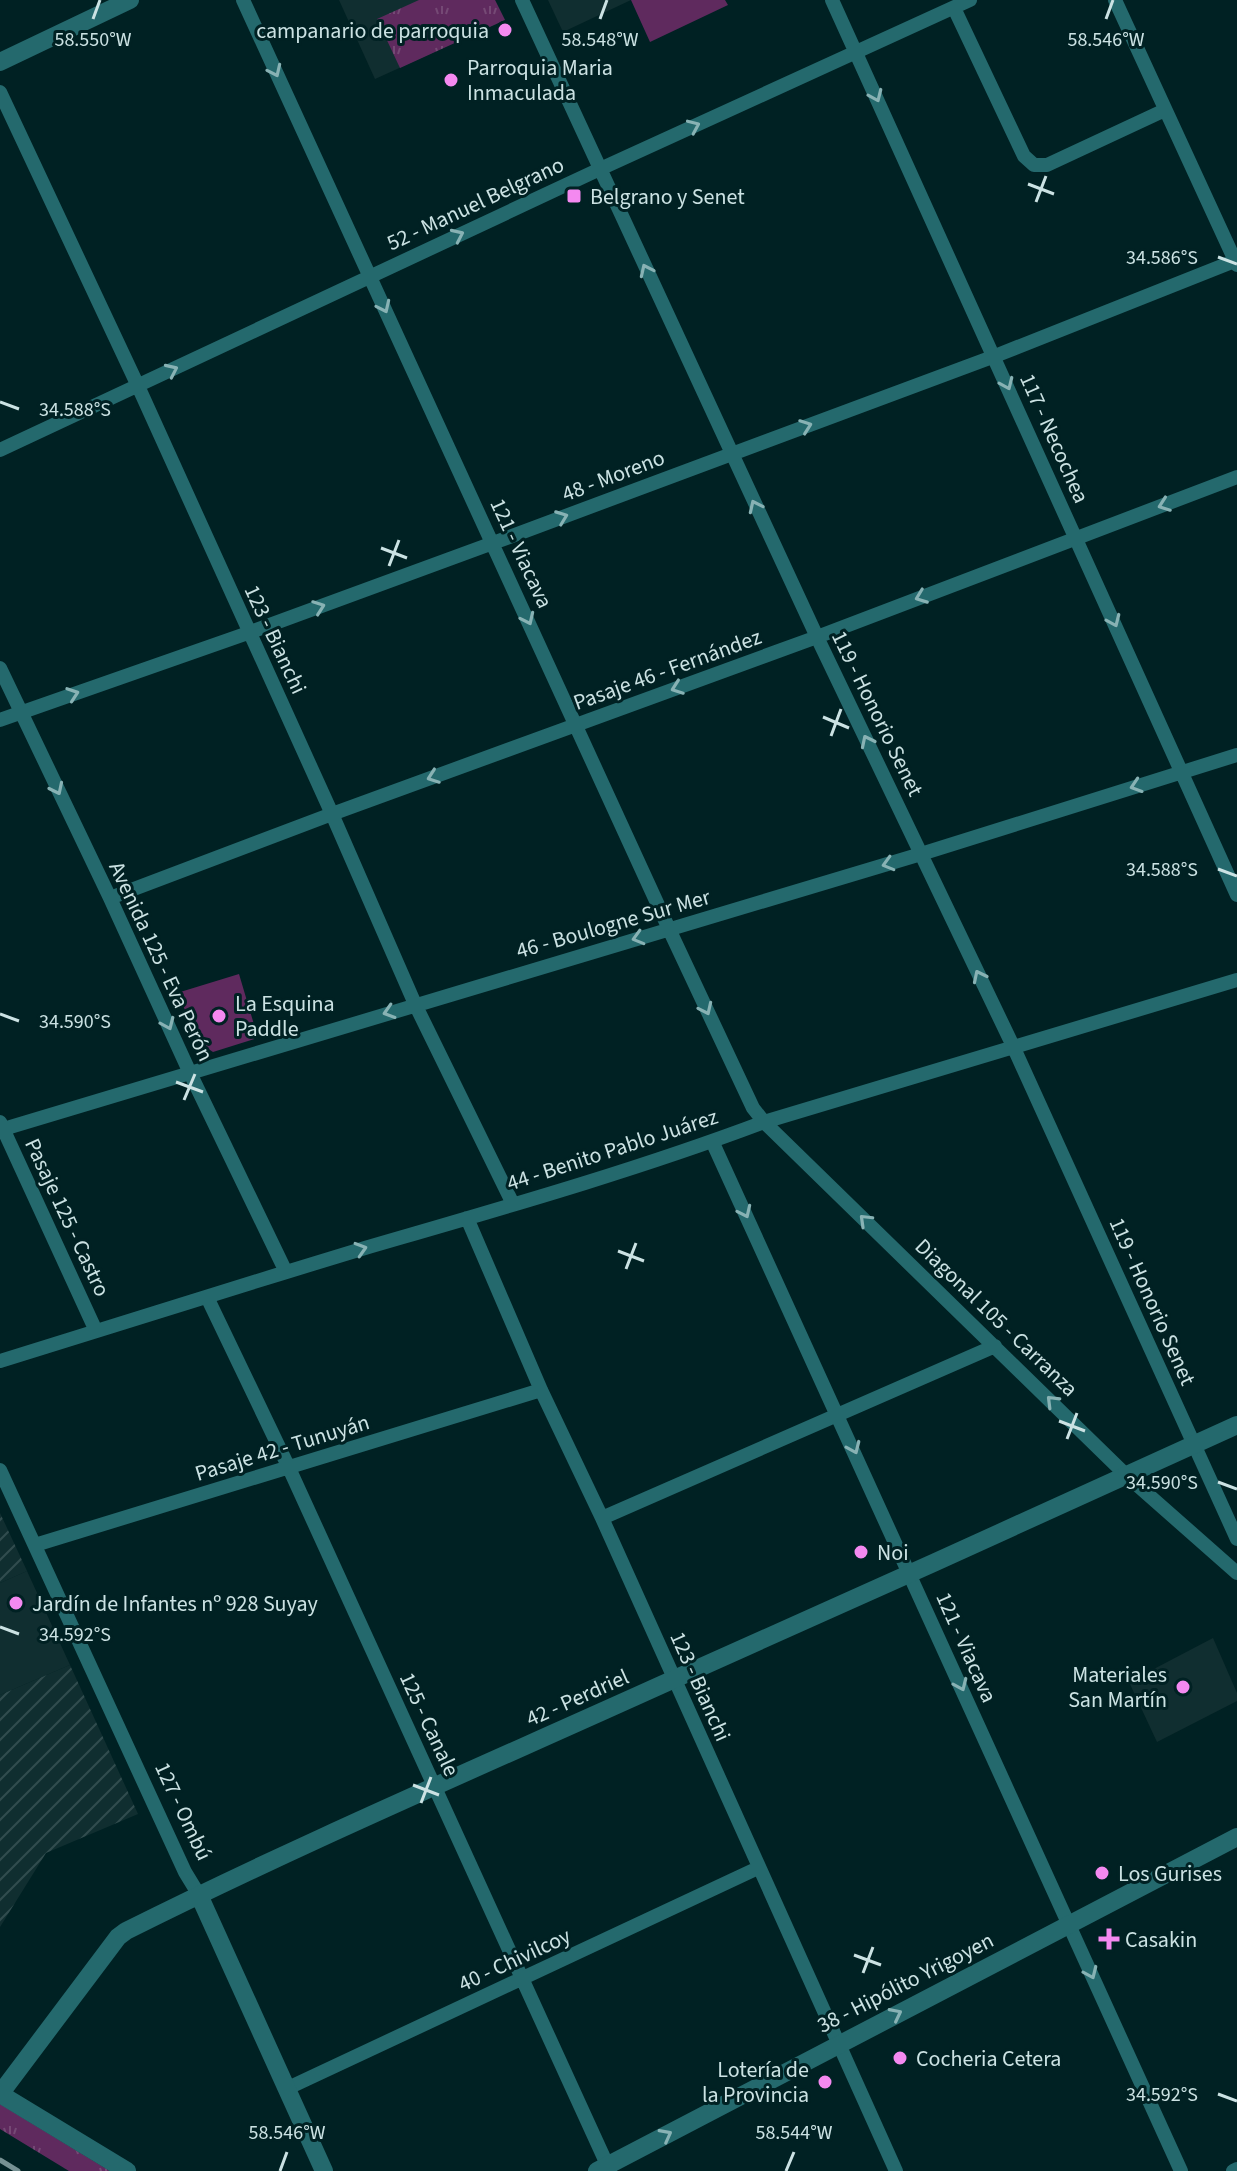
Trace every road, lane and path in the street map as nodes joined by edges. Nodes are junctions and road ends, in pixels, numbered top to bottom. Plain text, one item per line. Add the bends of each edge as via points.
1 (130, 0) edge
2 (243, 0) edge
3 (522, 0) edge
4 (832, 0) edge
5 (970, 0) edge
6 (1115, 0) edge
7 (954, 8) junction
8 (856, 53) junction
9 (0, 62) edge
10 (0, 92) edge
11 (1165, 110) junction
12 (600, 169) junction
13 (1236, 262) edge
14 (370, 277) junction
15 (995, 356) junction
16 (138, 386) junction
17 (0, 450) edge
18 (731, 454) junction
19 (1237, 477) edge
20 (1076, 538) junction
21 (493, 543) junction
22 (248, 633) junction
23 (817, 637) junction
24 (0, 668) edge
25 (20, 712) junction
26 (0, 720) edge
27 (577, 726) junction
28 (1237, 755) edge
29 (1182, 771) junction
30 (332, 814) junction
31 (921, 854) junction
32 (1237, 895) edge
33 (110, 898) junction
34 (669, 929) junction
35 (1237, 980) edge
36 (415, 1004) junction
37 (1013, 1046) junction
38 (190, 1073) junction
39 (764, 1122) junction
40 (1, 1127) edge
41 (712, 1141) junction
42 (513, 1204) junction
43 (467, 1218) junction
44 (286, 1272) junction
45 (207, 1297) junction
46 (96, 1331) junction
47 (995, 1346) junction
48 (0, 1361) edge
49 (541, 1390) junction
50 (839, 1415) junction
51 (1237, 1425) edge
52 (1195, 1445) junction
53 (289, 1468) junction
54 (0, 1470) edge
55 (1127, 1476) junction
56 (602, 1518) junction
57 (1237, 1539) edge
58 (35, 1545) junction
59 (1237, 1573) edge
60 (910, 1574) junction
61 (674, 1679) junction
62 (434, 1786) junction
63 (1237, 1837) edge
64 (758, 1868) junction
65 (199, 1895) junction
66 (1069, 1924) junction
67 (523, 1979) junction
68 (838, 2044) junction
69 (288, 2088) junction
70 (0, 2094) edge
71 (605, 2169) edge
72 (127, 2171) edge
73 (324, 2171) edge
74 (896, 2171) edge
75 (1181, 2171) edge

1 - 9 street
2 -> 14 street, 121 - Viacava
3 - 12 street, 119 - Honorio Senet
4 - 8 street, 117 - Necochea
5 - 7 street, 52 - Manuel Belgrano
6 - 11 street
7 - 8 street, 52 - Manuel Belgrano
7 - 11 street via 1024,156 1034,165 1047,165
12 -> 8 street, 52 - Manuel Belgrano
8 -> 15 street, 117 - Necochea
10 - 16 street, 123 - Bianchi
11 - 13 street
14 -> 12 street, 52 - Manuel Belgrano
18 -> 12 street, 119 - Honorio Senet
13 - 15 street, 48 - Moreno
16 -> 14 street, 52 - Manuel Belgrano
14 -> 21 street, 121 - Viacava
18 -> 15 street, 48 - Moreno
15 -> 20 street, 117 - Necochea
16 - 17 street, 52 - Manuel Belgrano
16 - 22 street, 123 - Bianchi
21 -> 18 street, 48 - Moreno
23 -> 18 street, 119 - Honorio Senet
19 -> 20 street, Pasaje 46 - Fernández
20 -> 23 street, Pasaje 46 - Fernández
20 -> 29 street, 117 - Necochea
22 -> 21 street, 48 - Moreno
21 -> 27 street, 121 - Viacava
25 -> 22 street, 48 - Moreno
22 - 30 street, 123 - Bianchi
23 -> 27 street, Pasaje 46 - Fernández
31 -> 23 street, 119 - Honorio Senet
24 - 25 street, Avenida 125 - Eva Perón
25 - 26 street, 48 - Moreno
25 -> 33 street, Avenida 125 - Eva Perón
27 -> 30 street, Pasaje 46 - Fernández
27 - 34 street, 121 - Viacava
28 - 29 street, 46 - Boulogne Sur Mer
29 -> 31 street, 46 - Boulogne Sur Mer
29 - 32 street, 117 - Necochea
30 - 33 street, Pasaje 46 - Fernández
30 - 36 street, 123 - Bianchi
31 -> 34 street, 46 - Boulogne Sur Mer
37 -> 31 street, 119 - Honorio Senet
33 -> 38 street, Avenida 125 - Eva Perón
34 -> 36 street, 46 - Boulogne Sur Mer
34 -> 39 street, 121 - Viacava
35 - 37 street, 44 - Benito Pablo Juárez
36 -> 38 street, 46 - Boulogne Sur Mer
36 - 42 street, 123 - Bianchi
37 - 39 street, 44 - Benito Pablo Juárez
37 - 52 street, 119 - Honorio Senet
38 - 40 street, 46 - Boulogne Sur Mer
38 - 44 street, Avenida 125 - Eva Perón
39 - 41 street, 44 - Benito Pablo Juárez
47 -> 39 street, Diagonal 105 - Carranza
40 - 46 street, Pasaje 125 - Castro
41 - 42 street, 44 - Benito Pablo Juárez
41 -> 50 street, 121 - Viacava
42 - 43 street, 44 - Benito Pablo Juárez
44 -> 43 street, 44 - Benito Pablo Juárez
43 - 49 street, 123 - Bianchi
44 - 45 street, 44 - Benito Pablo Juárez
45 - 46 street, 44 - Benito Pablo Juárez
45 - 53 street, 125 - Canale
46 - 48 street, 44 - Benito Pablo Juárez
47 - 50 street
55 -> 47 street, Diagonal 105 - Carranza
49 - 53 street, Pasaje 42 - Tunuyán
49 - 56 street, 123 - Bianchi
50 - 56 street
50 -> 60 street, 121 - Viacava
51 - 52 street, 42 - Perdriel
52 - 55 street, 42 - Perdriel
52 - 57 street, 119 - Honorio Senet
53 - 58 street, Pasaje 42 - Tunuyán
53 - 62 street, 125 - Canale
54 - 58 street, 127 - Ombú
55 - 59 street, Diagonal 105 - Carranza
55 - 60 street, 42 - Perdriel
56 - 61 street, 123 - Bianchi
58 - 65 street, 127 - Ombú
60 - 61 street, 42 - Perdriel
60 -> 66 street, 121 - Viacava
61 - 62 street, 42 - Perdriel
61 - 64 street, 123 - Bianchi
62 - 65 street, 42 - Perdriel
62 - 67 street, 125 - Canale
63 - 66 street, 38 - Hipólito Yrigoyen
64 - 67 street, 40 - Chivilcoy
64 - 68 street, 123 - Bianchi
65 - 69 street, 127 - Ombú
65 - 70 street, 42 - Perdriel via 118,1937
68 -> 66 street, 38 - Hipólito Yrigoyen
66 -> 75 street, 121 - Viacava
67 - 69 street, 40 - Chivilcoy
67 - 71 street, 125 - Canale
71 -> 68 street, 38 - Hipólito Yrigoyen
68 - 74 street, 123 - Bianchi
69 - 73 street, 127 - Ombú
70 - 72 street

